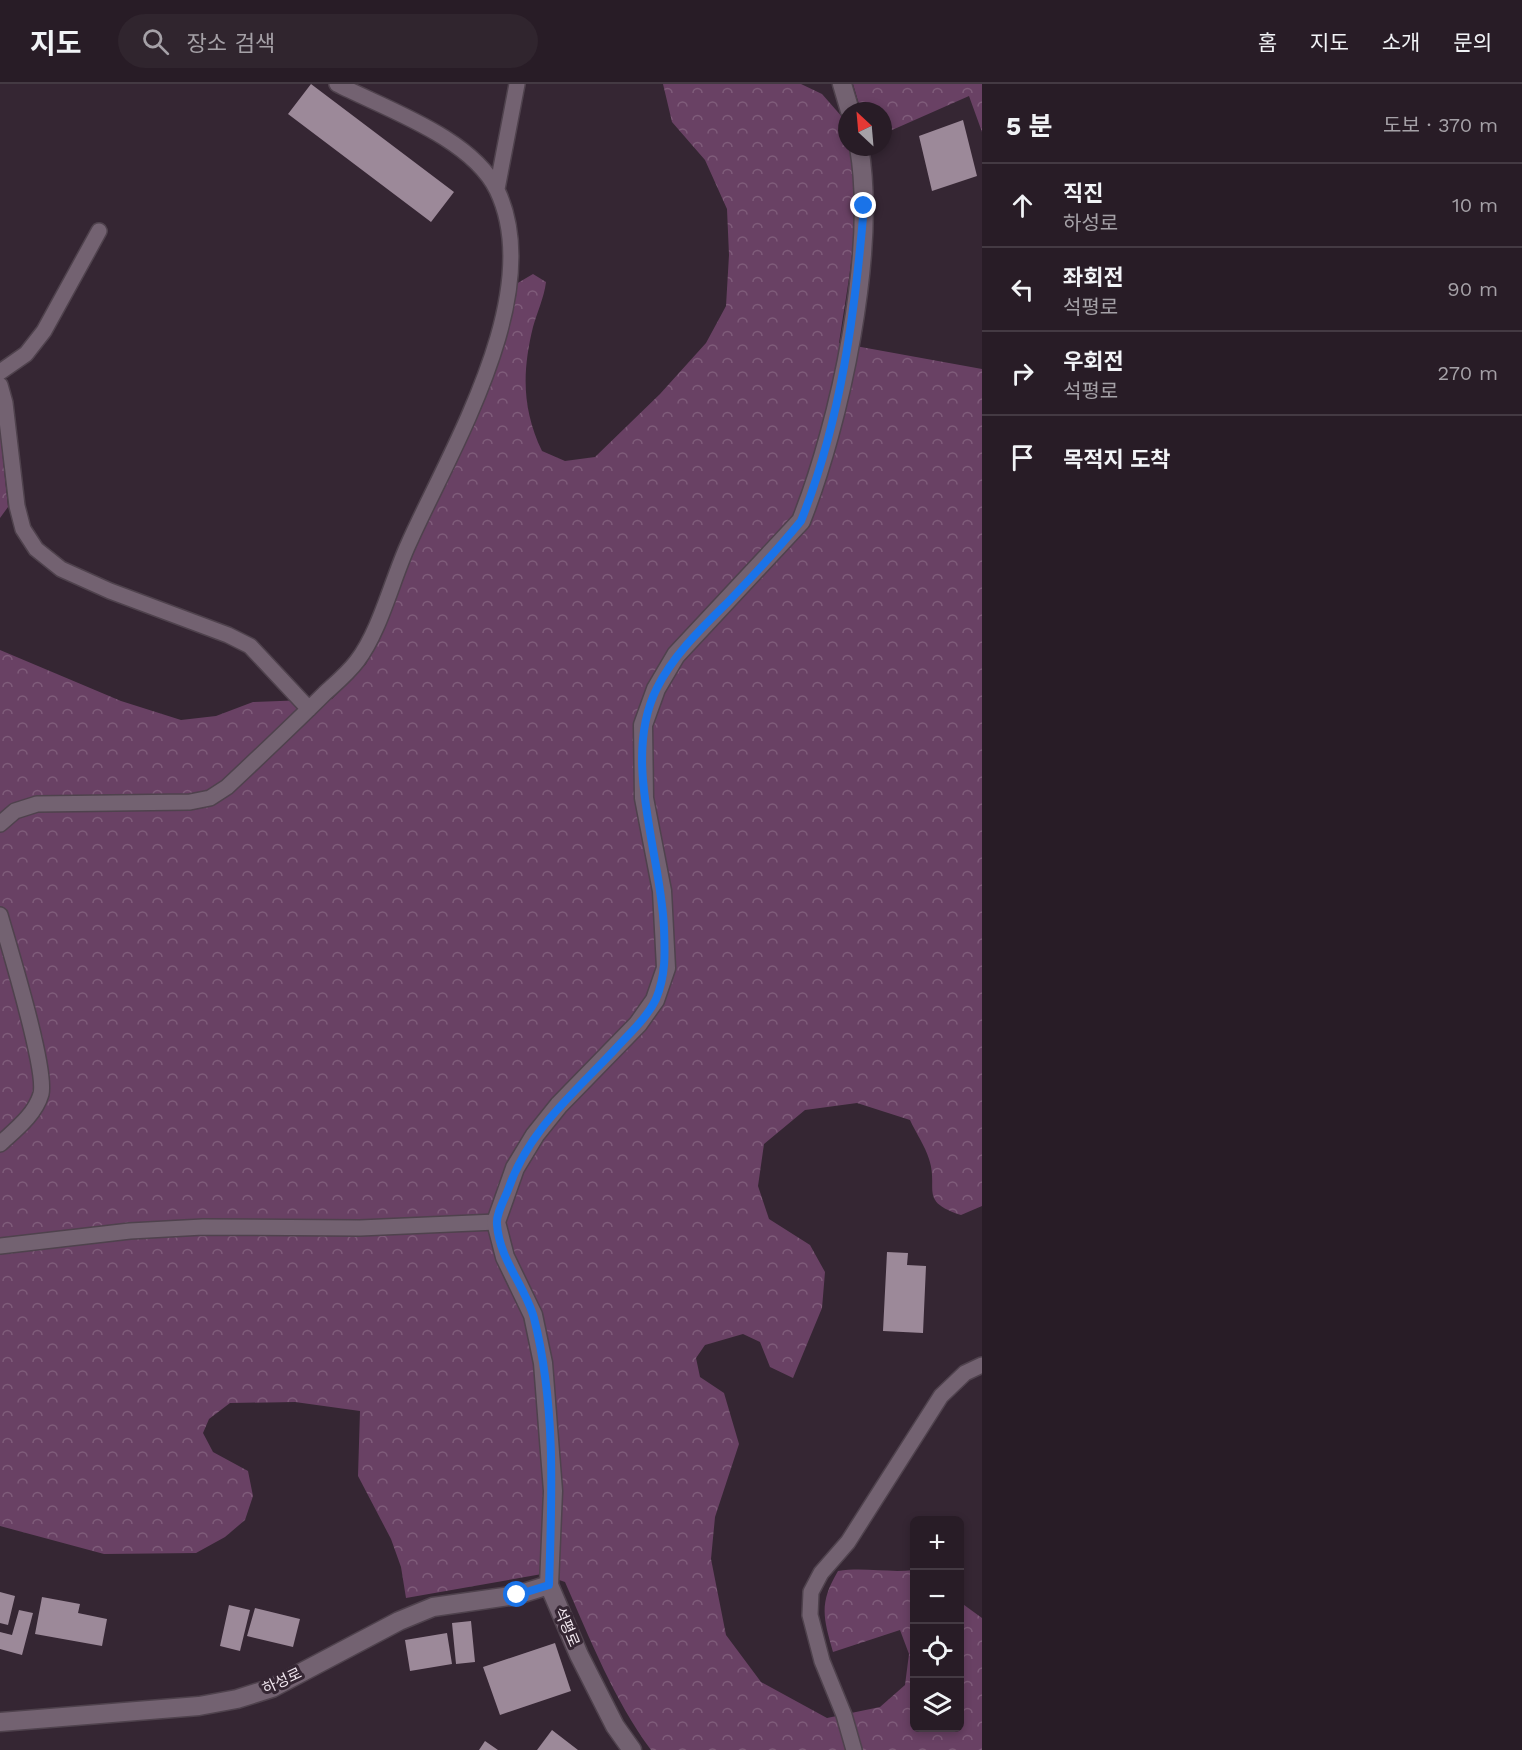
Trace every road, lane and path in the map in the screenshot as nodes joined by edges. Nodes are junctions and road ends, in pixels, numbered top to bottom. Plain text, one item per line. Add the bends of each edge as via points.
1 (337, 84) edge
2 (517, 84) edge
3 (842, 84) edge
4 (847, 102) edge
5 (860, 156) edge
6 (496, 189) junction
7 (99, 231) dead end
8 (0, 372) edge
9 (0, 385) edge
10 (309, 709) junction
11 (0, 824) edge
12 (0, 915) edge
13 (0, 1144) edge
14 (496, 1222) junction
15 (0, 1246) edge
16 (982, 1365) edge
17 (549, 1585) junction
18 (0, 1722) edge
19 (632, 1750) edge
20 (854, 1750) edge

1 - 6 lane via 449,139 474,160
2 - 6 lane
3 - 4 street
5 - 14 street via 864,206 857,290 839,397 812,493 801,521 676,656 656,689 643,725 644,798 662,891 666,968 655,1000 638,1024 535,1135 515,1168
6 - 10 lane via 511,246 508,292 476,402 358,660
7 - 8 lane via 44,331 26,354
9 - 10 lane via 17,507 23,529 36,549 61,569 250,646
10 - 11 lane via 227,787 210,798 190,802 37,804 15,811
12 - 13 lane via 40,1066 41,1093 24,1122
14 - 15 lane via 360,1228 203,1227
14 - 17 street, 석평로 via 505,1257 533,1315 543,1363 553,1491
16 - 20 lane via 964,1373 941,1396 848,1542 811,1592 810,1616 822,1661
17 - 18 street, 하성로 via 517,1595 434,1607 399,1621 272,1688 237,1699 199,1706
17 - 19 street, 석평로 via 579,1655 615,1726

